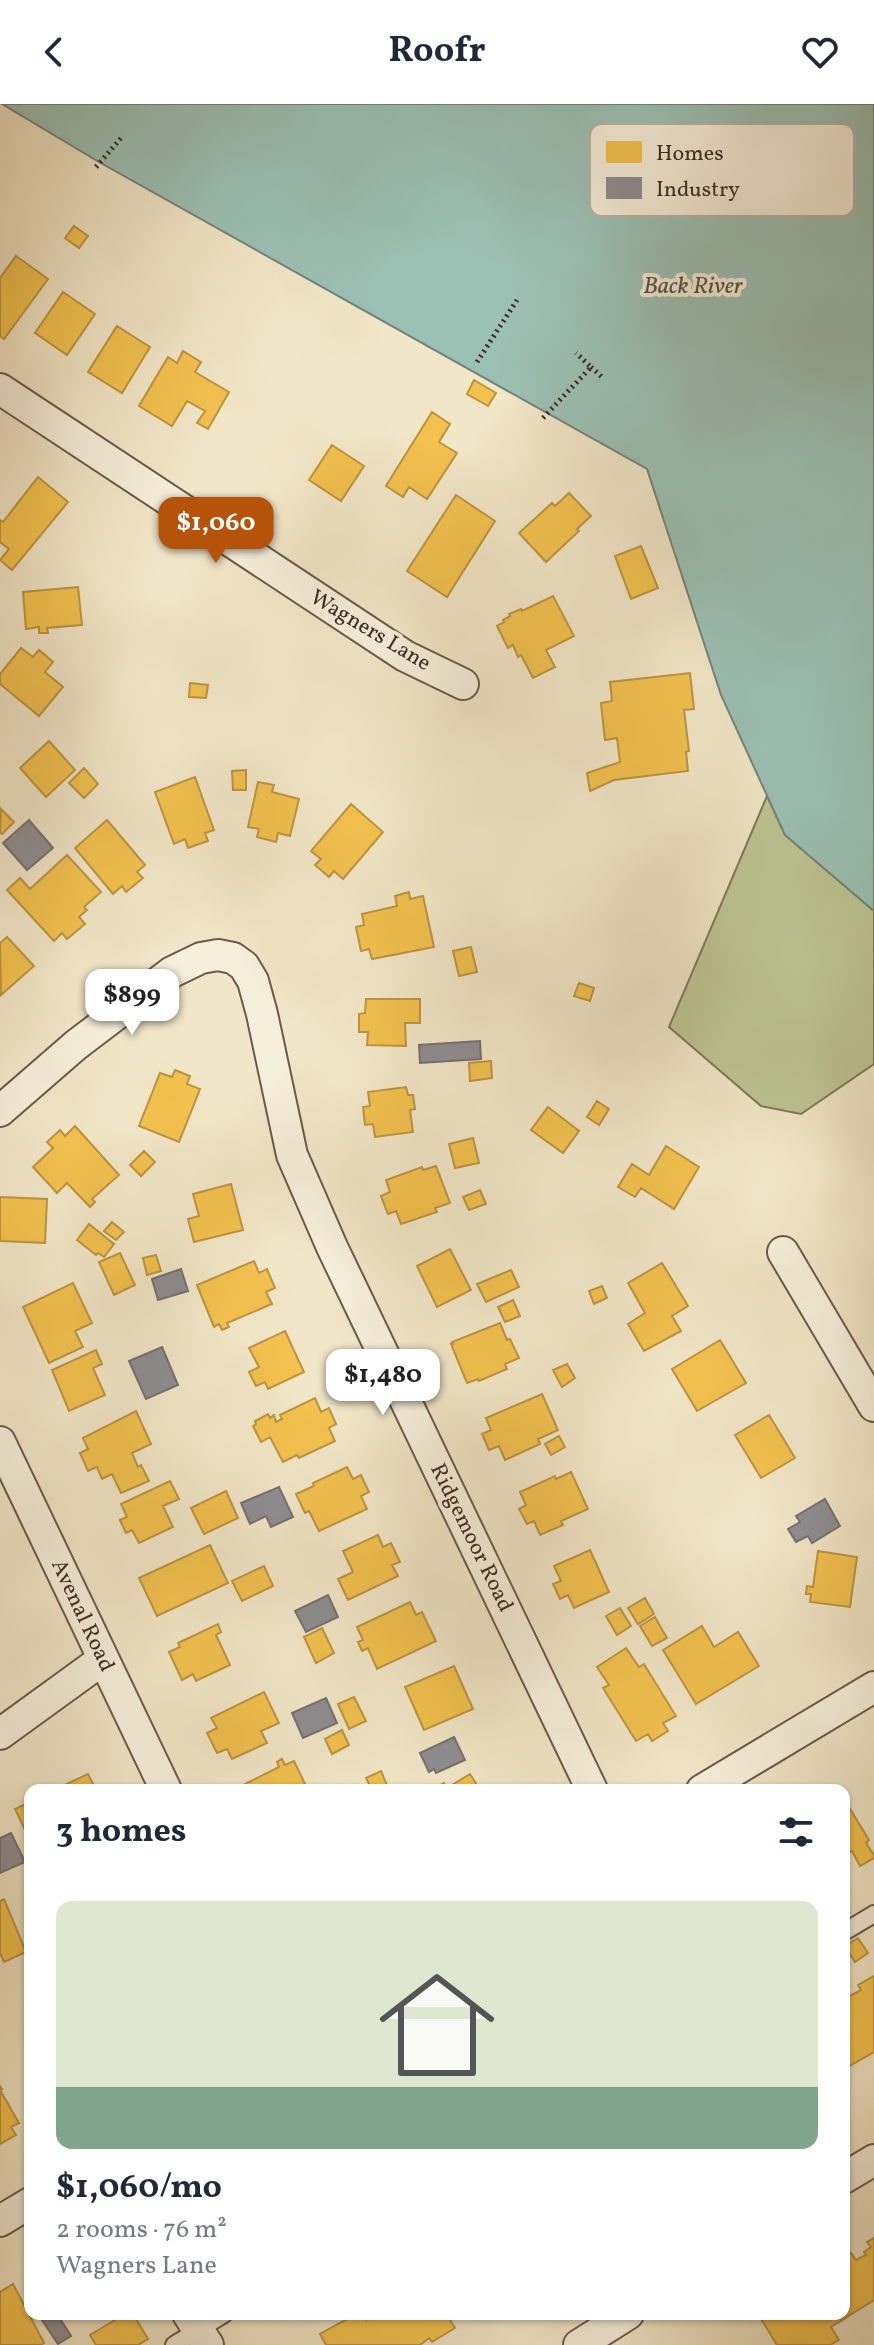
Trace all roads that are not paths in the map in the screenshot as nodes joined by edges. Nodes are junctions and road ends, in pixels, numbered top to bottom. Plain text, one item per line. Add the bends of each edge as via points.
1 (0, 389) edge
2 (463, 684) dead end
3 (0, 1111) edge
4 (783, 1252) dead end
5 (874, 1406) edge
6 (0, 1442) edge
7 (102, 1660) junction
8 (874, 1687) edge
9 (0, 1734) edge
10 (163, 1784) edge
11 (589, 1784) edge
12 (712, 1784) edge
13 (874, 1914) edge
14 (850, 1928) edge
15 (874, 2160) edge
16 (850, 2174) edge
17 (24, 2207) edge
18 (0, 2221) edge
19 (214, 2320) edge
20 (619, 2320) edge
21 (192, 2334) edge
22 (579, 2345) edge

1 - 2 street, Wagners Lane via 290,583 405,656
3 - 11 street, Ridgemoor Road via 172,972 218,955 244,966 262,1014 292,1155
4 - 5 street
6 - 7 street, Avenal Road
7 - 9 street
7 - 10 street, Avenal Road
8 - 12 street
13 - 14 lane
15 - 16 street
17 - 18 street
19 - 21 lane
20 - 22 street

